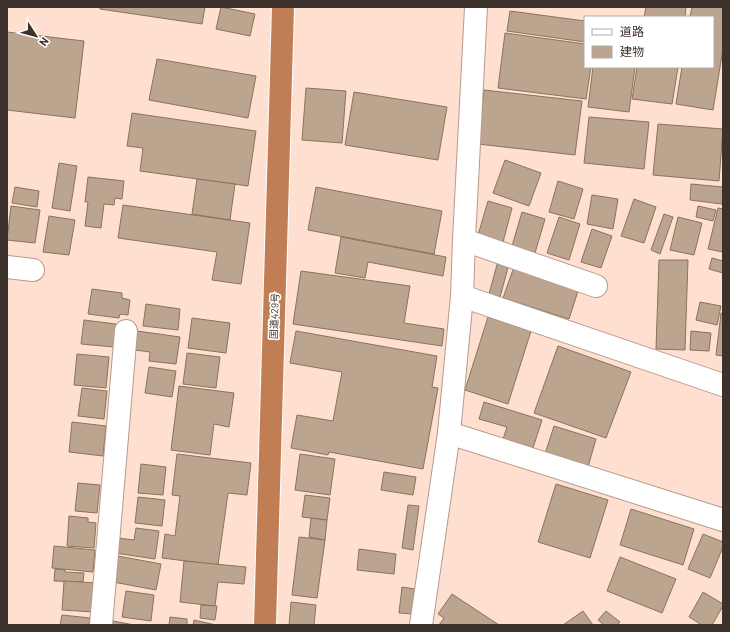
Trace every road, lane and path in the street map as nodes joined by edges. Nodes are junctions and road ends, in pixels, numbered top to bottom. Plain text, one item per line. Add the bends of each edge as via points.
1 (283, 7) edge
2 (476, 7) edge
3 (464, 240) junction
4 (7, 267) edge
5 (33, 270) dead end
6 (596, 286) dead end
7 (462, 296) junction
8 (126, 331) dead end
9 (723, 385) edge
10 (449, 434) junction
11 (723, 520) edge
12 (101, 625) edge
13 (265, 625) edge
14 (421, 625) edge

1 - 13 highway, 国道429号
2 - 3 street
3 - 6 street
3 - 7 street
4 - 5 street
7 - 9 street
7 - 10 street
8 - 12 street
10 - 11 street
10 - 14 street

